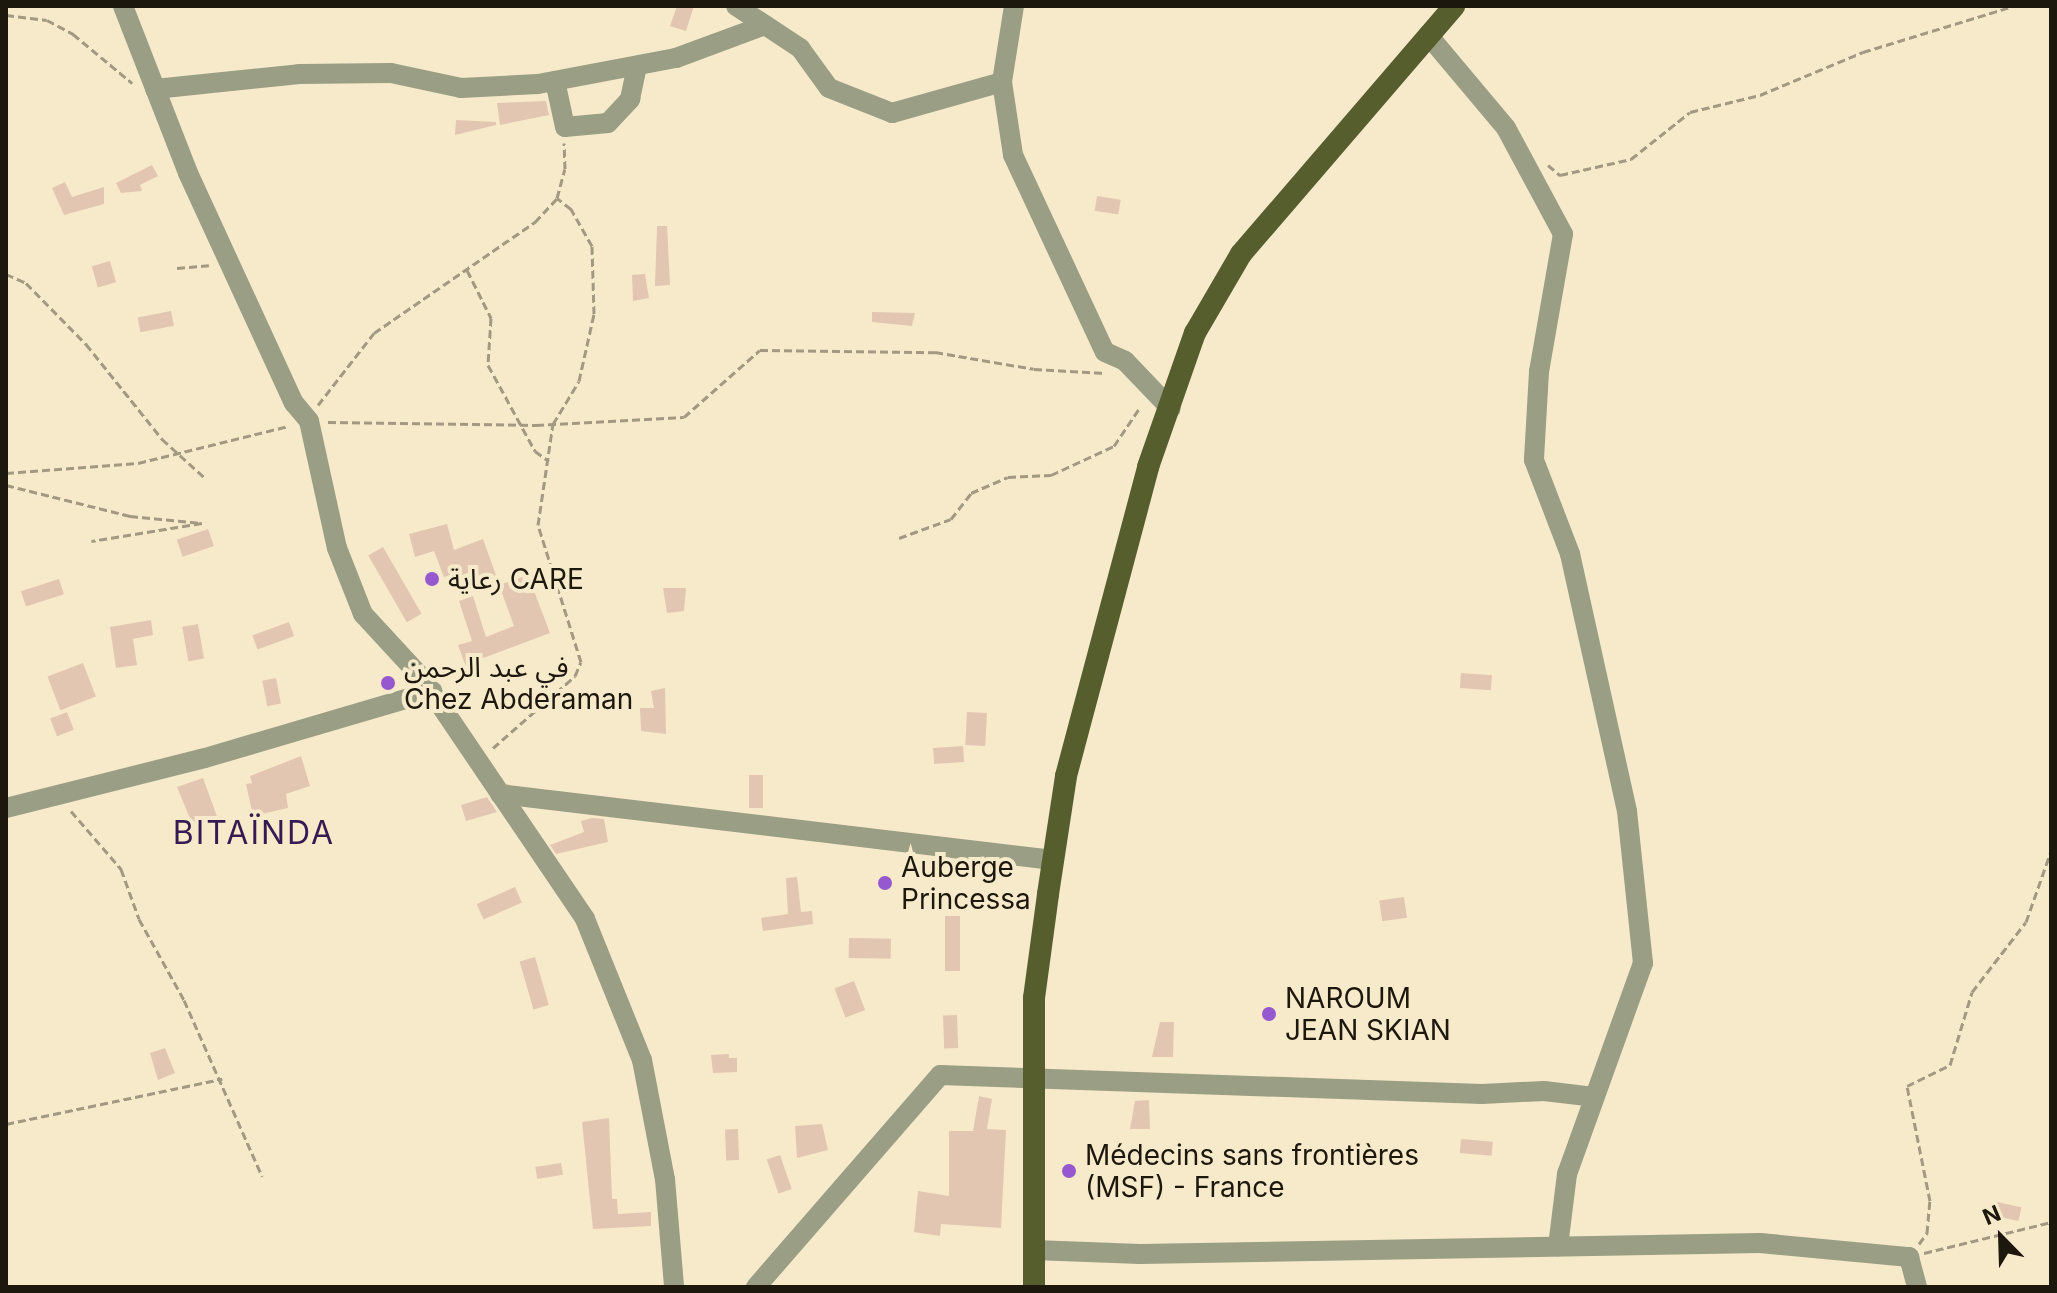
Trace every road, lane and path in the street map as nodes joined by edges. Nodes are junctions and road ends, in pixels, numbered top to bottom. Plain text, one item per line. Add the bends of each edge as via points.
1 (123, 6) edge
2 (736, 6) edge
3 (1014, 6) edge
4 (1454, 6) edge
5 (2013, 6) edge
6 (6, 15) edge
7 (765, 25) junction
8 (1428, 35) junction
9 (637, 66) junction
10 (555, 81) junction
11 (1002, 82) junction
12 (157, 94) junction
13 (565, 127) junction
14 (1538, 156) dead end
15 (557, 198) junction
16 (177, 268) dead end
17 (232, 268) junction
18 (467, 270) junction
19 (6, 274) edge
20 (1125, 361) junction
21 (1133, 396) dead end
22 (1141, 406) junction
23 (1171, 409) junction
24 (309, 421) junction
25 (520, 424) junction
26 (553, 424) junction
27 (1158, 441) junction
28 (177, 453) junction
29 (549, 461) junction
30 (6, 473) edge
31 (205, 478) dead end
32 (6, 485) edge
33 (899, 538) dead end
34 (91, 541) dead end
35 (432, 691) junction
36 (479, 762) junction
37 (500, 794) junction
38 (59, 796) junction
39 (6, 808) edge
40 (2051, 851) edge
41 (1053, 860) junction
42 (1035, 1078) junction
43 (222, 1079) junction
44 (1594, 1097) junction
45 (6, 1124) edge
46 (262, 1176) dead end
47 (2051, 1222) edge
48 (1558, 1246) junction
49 (1034, 1250) junction
50 (1909, 1257) junction
51 (674, 1287) edge
52 (756, 1287) edge
53 (1034, 1287) edge
54 (1917, 1287) edge

1 - 12 street
2 - 7 street
3 - 11 street
4 - 8 main road
5 - 14 path via 1863,52 1760,95 1690,112 1631,159 1560,175
6 - 12 path via 47,20 97,49 114,71
7 - 9 street via 727,42
7 - 11 street via 800,48 829,88 892,113
8 - 23 main road via 1241,254 1195,333
8 - 44 street via 1506,128 1563,234 1539,372 1534,460 1570,554 1624,796 1643,963
9 - 10 street
9 - 13 street via 630,99 608,123
10 - 12 street via 461,88 391,73 299,74
10 - 13 street
11 - 20 street via 1013,155 1105,352
12 - 17 street
13 - 15 path via 565,169
15 - 18 path via 514,240
15 - 26 path via 571,209 592,246 594,314 579,381
16 - 17 path
17 - 24 street via 294,403
18 - 24 path via 374,333
18 - 25 path via 491,318 488,365
19 - 28 path via 26,283 86,344
20 - 23 street
20 - 26 path via 1116,375 935,352 760,350 684,417
21 - 22 path
22 - 27 path
22 - 33 path via 1114,446 1051,475 1008,477 983,487 971,493 951,519
23 - 27 main road
24 - 25 path
24 - 28 path
24 - 35 street via 337,548 363,614
25 - 26 path
25 - 29 path via 535,451
26 - 29 path
27 - 41 main road via 1066,776
28 - 30 path via 138,463
28 - 31 path
29 - 36 path via 538,525 581,662 575,676
32 - 34 path via 130,516 202,523
35 - 36 street
35 - 38 street
36 - 37 street
37 - 41 street
37 - 51 street via 585,919 642,1060 665,1179
38 - 39 street
38 - 43 path via 121,869 139,919
40 - 50 path via 2026,922 1972,992 1950,1065 1907,1086 1930,1201 1927,1233
41 - 42 main road via 1034,998
42 - 44 street via 1482,1094 1544,1091
42 - 49 main road
42 - 52 street via 940,1075
43 - 45 path
43 - 46 path
44 - 48 street via 1567,1174
47 - 50 path
48 - 49 street via 1140,1254
48 - 50 street via 1760,1243
49 - 53 main road
50 - 54 street

